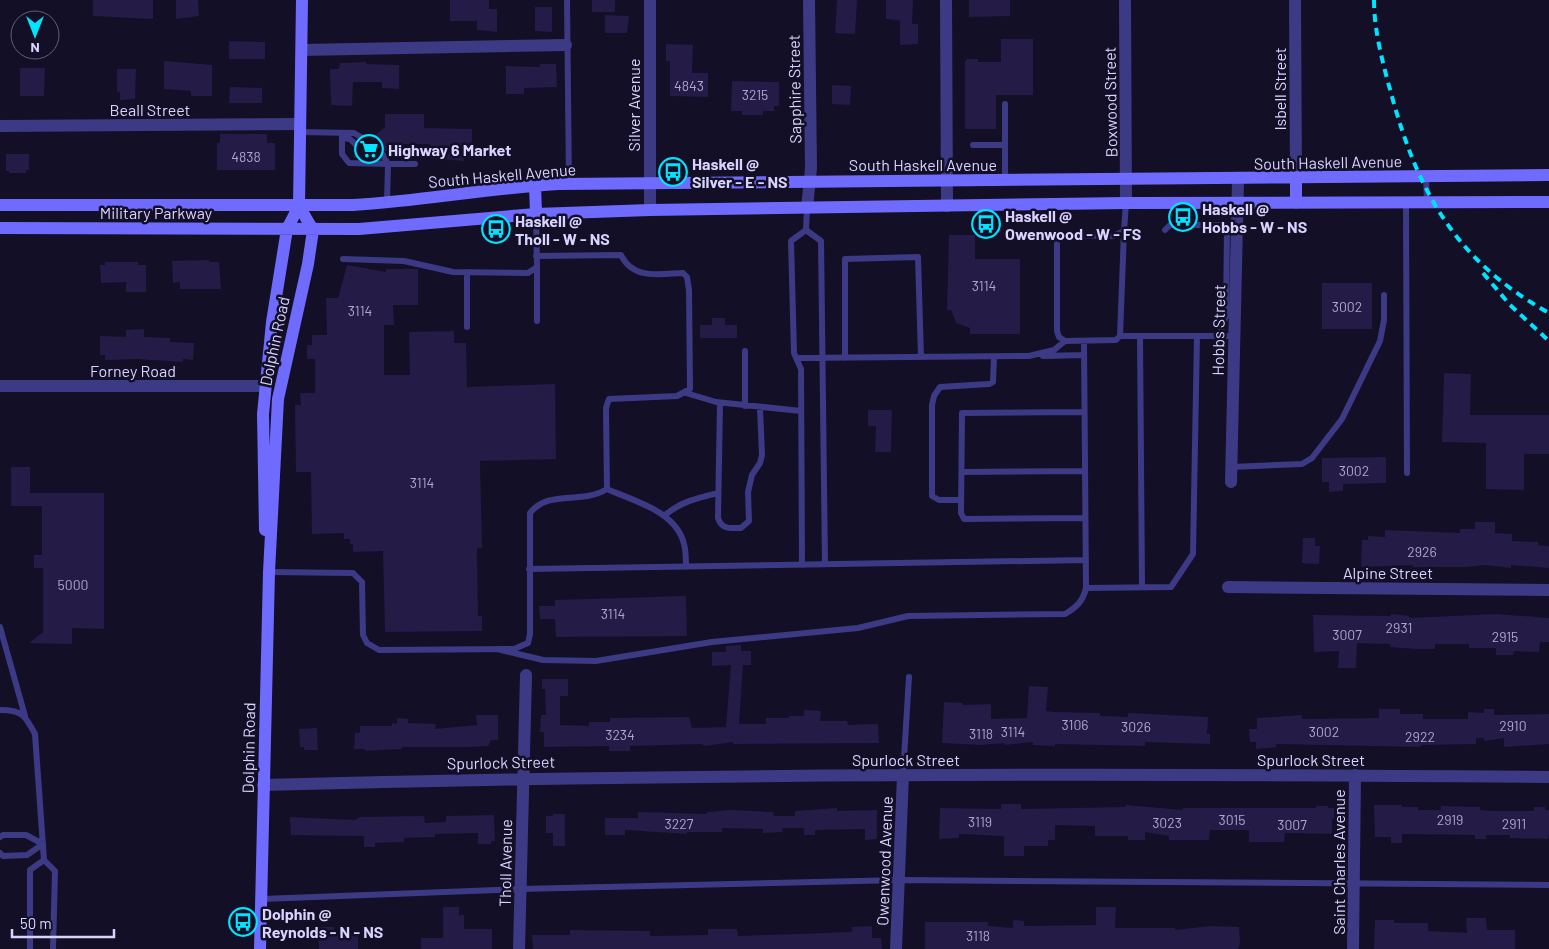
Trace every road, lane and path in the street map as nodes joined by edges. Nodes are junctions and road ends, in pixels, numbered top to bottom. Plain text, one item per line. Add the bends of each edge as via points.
1 (302, 0) edge
2 (567, 0) edge
3 (650, 0) edge
4 (809, 0) edge
5 (946, 0) edge
6 (1125, 0) edge
7 (1295, 0) edge
8 (566, 45) junction
9 (302, 50) junction
10 (1005, 104) dead end
11 (0, 126) edge
12 (300, 128) junction
13 (342, 136) junction
14 (366, 140) dead end
15 (1005, 144) junction
16 (356, 145) dead end
17 (973, 145) dead end
18 (383, 155) dead end
19 (388, 164) junction
20 (415, 164) dead end
21 (1426, 176) junction
22 (1549, 176) edge
23 (1296, 178) junction
24 (810, 180) junction
25 (947, 180) junction
26 (1005, 180) junction
27 (1127, 180) junction
28 (1238, 180) junction
29 (650, 182) junction
30 (569, 184) junction
31 (535, 185) junction
32 (1406, 202) junction
33 (1427, 202) junction
34 (1549, 202) edge
35 (387, 203) junction
36 (1126, 203) junction
37 (1296, 203) junction
38 (1238, 204) junction
39 (0, 205) edge
40 (299, 206) junction
41 (947, 206) junction
42 (807, 208) junction
43 (650, 210) junction
44 (536, 214) junction
45 (0, 228) edge
46 (287, 229) junction
47 (313, 230) junction
48 (806, 230) junction
49 (1165, 230) dead end
50 (1124, 231) junction
51 (536, 256) junction
52 (343, 259) dead end
53 (537, 267) junction
54 (467, 272) junction
55 (1384, 295) dead end
56 (537, 321) dead end
57 (467, 327) dead end
58 (1120, 336) junction
59 (1140, 336) junction
60 (1197, 336) junction
61 (1218, 336) junction
62 (1235, 336) junction
63 (1066, 341) junction
64 (1084, 341) junction
65 (744, 351) dead end
66 (1084, 355) junction
67 (1029, 356) junction
68 (921, 357) junction
69 (994, 357) junction
70 (797, 358) junction
71 (823, 358) junction
72 (845, 358) junction
73 (0, 386) edge
74 (265, 386) junction
75 (686, 392) junction
76 (720, 403) junction
77 (746, 406) junction
78 (760, 408) junction
79 (801, 411) junction
80 (1084, 412) junction
81 (1232, 467) junction
82 (1085, 470) junction
83 (962, 472) junction
84 (1408, 473) dead end
85 (1231, 482) dead end
86 (607, 489) junction
87 (718, 494) junction
88 (961, 500) junction
89 (664, 516) junction
90 (1085, 518) junction
91 (271, 547) junction
92 (1086, 560) junction
93 (825, 564) junction
94 (802, 565) junction
95 (686, 567) junction
96 (529, 569) junction
97 (269, 572) junction
98 (1142, 587) junction
99 (1228, 587) dead end
100 (1086, 588) junction
101 (1549, 590) edge
102 (0, 628) edge
103 (497, 649) junction
104 (526, 675) dead end
105 (909, 677) dead end
106 (0, 710) edge
107 (26, 716) junction
108 (903, 775) junction
109 (1355, 775) junction
110 (1549, 777) edge
111 (522, 778) junction
112 (264, 785) junction
113 (0, 838) edge
114 (43, 844) junction
115 (0, 853) edge
116 (44, 860) junction
117 (900, 880) junction
118 (1354, 882) junction
119 (1549, 885) edge
120 (521, 889) junction
121 (262, 899) junction
122 (30, 949) edge
123 (53, 949) edge
124 (260, 949) edge
125 (519, 949) edge
126 (896, 949) edge
127 (1353, 949) edge

1 - 9 main road, Dolphin Road
2 - 8 lane
3 - 29 street, Silver Avenue
4 - 24 street, Sapphire Street
5 - 25 street
6 - 27 street, Boxwood Street
7 - 23 street, Isbell Street
8 - 9 street
8 - 30 lane
9 - 12 main road, Dolphin Road
10 - 15 lane
11 - 12 street, Beall Street
12 - 13 lane
12 - 40 main road, Dolphin Road
13 - 14 lane via 354,133
13 - 16 lane
13 - 19 lane via 342,154 349,163 372,161
15 - 17 lane
15 - 26 lane
18 - 19 lane
19 - 20 lane
19 - 35 lane
21 - 22 main road, South Haskell Avenue
21 - 23 main road, South Haskell Avenue
21 - 33 lane
23 - 28 main road, South Haskell Avenue
23 - 37 main road
24 - 25 main road, South Haskell Avenue
24 - 29 main road, South Haskell Avenue
24 - 42 street, Sapphire Street
25 - 26 main road, South Haskell Avenue
25 - 41 street
26 - 27 main road, South Haskell Avenue
27 - 28 main road, South Haskell Avenue
27 - 36 street, Boxwood Street
28 - 38 street, Hobbs Street
29 - 30 main road, South Haskell Avenue
29 - 43 street, Silver Avenue
30 - 31 main road, South Haskell Avenue
31 - 35 main road, South Haskell Avenue
31 - 44 main road
32 - 33 main road
32 - 37 main road
32 - 84 lane
33 - 34 main road
35 - 40 main road, South Haskell Avenue
36 - 38 main road
36 - 41 main road
36 - 50 lane
37 - 38 main road
38 - 62 street, Hobbs Street
39 - 40 main road, Military Parkway
40 - 46 main road, Dolphin Road
40 - 47 main road
41 - 42 main road
42 - 43 main road
42 - 48 lane
43 - 44 main road
44 - 47 main road
44 - 51 lane
45 - 46 main road, Military Parkway
46 - 47 main road, Military Parkway
46 - 74 main road, Dolphin Road
47 - 91 main road, Dolphin Road via 278,399
48 - 70 lane via 791,241 794,353
48 - 71 lane via 821,241
49 - 61 lane via 1170,225 1220,224 1227,228 1226,316
50 - 58 lane
50 - 63 lane via 1113,236 1057,235 1057,331 1059,337
51 - 53 lane
51 - 75 lane via 621,255 635,272 683,273 689,290 690,389
52 - 54 lane via 404,261 444,271
53 - 54 lane via 528,273
53 - 56 lane
54 - 57 lane
55 - 81 lane via 1380,341 1342,419 1312,458 1302,464
58 - 59 lane
58 - 64 lane via 1116,340
59 - 60 lane
59 - 98 lane
60 - 61 lane
60 - 98 lane via 1193,554 1171,587
61 - 62 lane
62 - 81 street, Hobbs Street
63 - 64 lane
63 - 67 lane via 1054,350
64 - 66 lane
65 - 77 lane
66 - 67 lane
66 - 80 lane
67 - 69 lane
68 - 69 lane
68 - 72 lane
68 - 72 lane via 918,257 845,259
69 - 88 lane via 993,382 940,387 934,396 932,496 940,500
70 - 71 lane
70 - 79 lane via 801,369
71 - 72 lane
71 - 93 lane
73 - 74 street, Forney Road
74 - 91 main road, Dolphin Road via 263,487 265,537
75 - 76 lane
75 - 86 lane via 677,396 609,399 606,408
76 - 77 lane
76 - 87 lane
77 - 78 lane
78 - 79 lane
78 - 87 lane via 762,455 750,481 746,525 741,528 722,526 718,518
79 - 94 lane
80 - 82 lane
80 - 83 lane via 962,413
81 - 85 street, Hobbs Street
82 - 83 lane
82 - 90 lane
83 - 88 lane
86 - 89 lane
86 - 96 lane via 598,495 537,504 530,513
87 - 89 lane via 689,500
88 - 90 lane via 964,519
89 - 95 lane via 673,523 684,542
90 - 92 lane
91 - 97 main road, Dolphin Road
92 - 93 lane
92 - 100 lane
93 - 94 lane
94 - 95 lane
95 - 96 lane
96 - 103 lane via 528,643 514,649
97 - 103 lane via 353,573 362,582 363,635 367,643 379,650
97 - 112 main road, Dolphin Road
98 - 100 lane
99 - 101 street, Alpine Street
100 - 103 lane via 1077,607 1066,614 908,616 858,628 712,642 596,661 543,660
102 - 107 lane
104 - 111 street, Tholl Avenue
105 - 108 lane
106 - 107 lane via 14,710
107 - 114 lane via 36,734
108 - 109 street, Spurlock Street
108 - 111 street, Spurlock Street
108 - 117 street, Owenwood Avenue
109 - 110 street, Spurlock Street
109 - 118 street, Saint Charles Avenue
111 - 112 street, Spurlock Street
111 - 120 street, Tholl Avenue
112 - 121 main road, Dolphin Road
113 - 114 lane via 3,834 26,835
114 - 115 lane via 27,855 3,856
114 - 116 lane
116 - 122 lane via 30,870
116 - 123 lane via 55,871
117 - 118 lane
117 - 120 lane
117 - 126 street, Owenwood Avenue
118 - 119 lane
118 - 127 street, Saint Charles Avenue
120 - 121 lane
120 - 125 street, Tholl Avenue
121 - 124 main road, Dolphin Road

